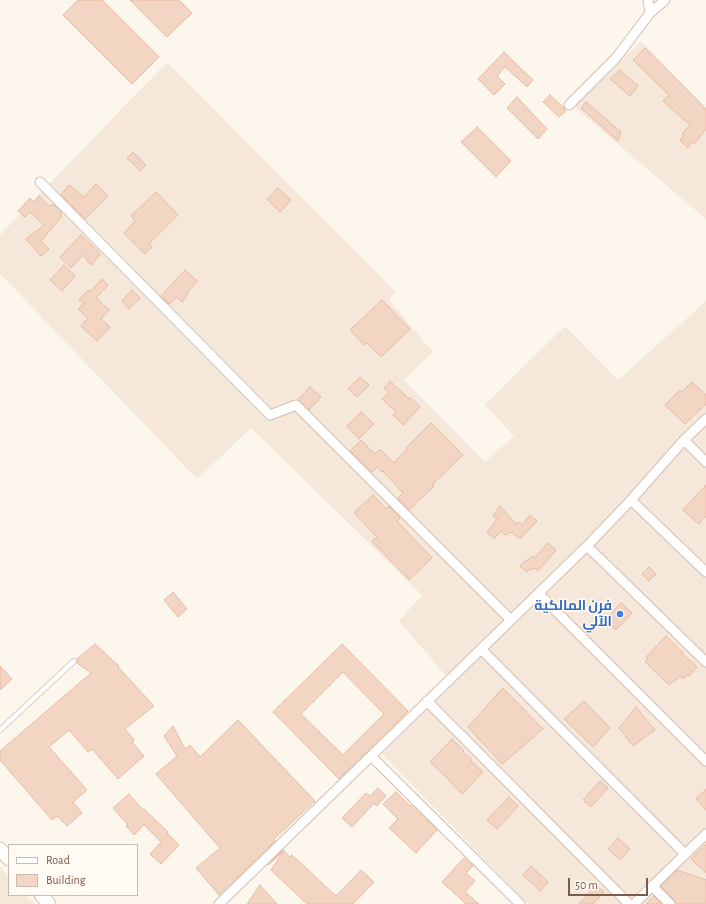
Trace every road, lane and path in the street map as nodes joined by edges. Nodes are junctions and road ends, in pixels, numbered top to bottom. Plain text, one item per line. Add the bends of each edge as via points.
1 (648, 0) edge
2 (665, 0) edge
3 (650, 13) junction
4 (569, 105) dead end
5 (40, 182) dead end
6 (706, 419) edge
7 (684, 440) junction
8 (706, 462) edge
9 (631, 500) junction
10 (587, 546) junction
11 (706, 572) edge
12 (539, 594) junction
13 (511, 620) junction
14 (481, 649) junction
15 (74, 661) dead end
16 (706, 662) edge
17 (427, 701) junction
18 (0, 730) edge
19 (371, 756) junction
20 (706, 761) edge
21 (706, 834) edge
22 (0, 849) edge
23 (685, 854) junction
24 (8, 858) edge
25 (652, 886) junction
26 (42, 896) edge
27 (49, 904) edge
28 (219, 904) edge
29 (520, 904) edge
30 (629, 904) edge
31 (634, 904) edge
32 (670, 904) edge

1 - 3 street
2 - 3 street
3 - 4 street via 616,58
5 - 13 street via 270,415 296,405
6 - 7 street
7 - 8 street
7 - 9 street
9 - 10 street
9 - 11 street
10 - 12 street
10 - 16 street
12 - 13 street
12 - 20 street
13 - 14 street
14 - 17 street
14 - 23 street
15 - 18 lane
17 - 19 street
17 - 30 street
19 - 28 street
19 - 29 street
21 - 23 street
22 - 24 main road
23 - 25 street
25 - 31 street
25 - 32 street
26 - 27 main road

